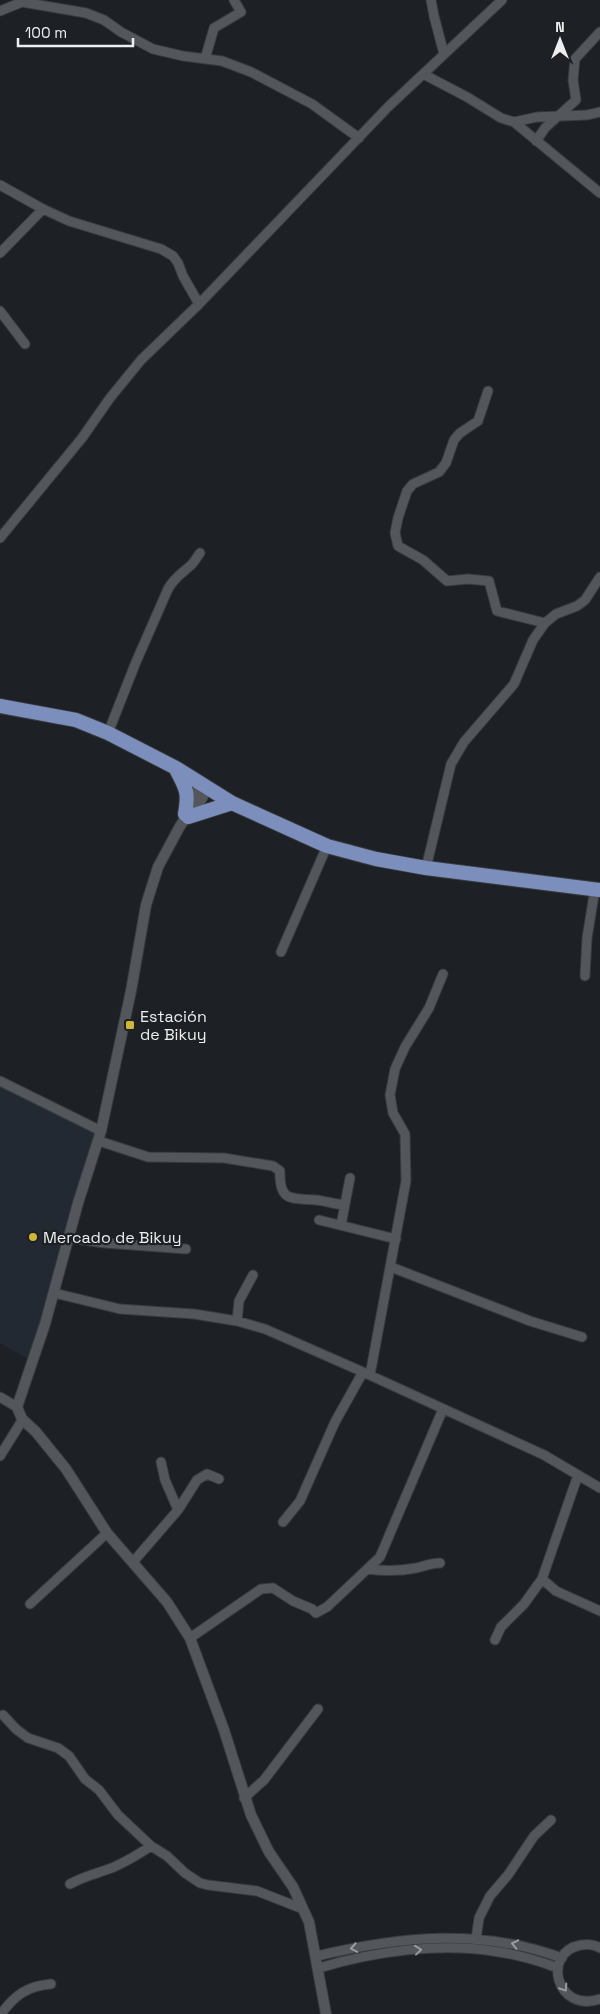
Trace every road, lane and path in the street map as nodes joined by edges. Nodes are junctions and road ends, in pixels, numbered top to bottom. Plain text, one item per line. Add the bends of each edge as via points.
1 (234, 0) edge
2 (431, 0) edge
3 (502, 0) edge
4 (0, 11) edge
5 (600, 32) edge
6 (444, 54) junction
7 (204, 59) junction
8 (423, 74) junction
9 (600, 112) edge
10 (558, 116) junction
11 (514, 122) junction
12 (360, 138) junction
13 (536, 141) junction
14 (0, 185) edge
15 (600, 193) edge
16 (42, 209) junction
17 (0, 253) edge
18 (199, 304) junction
19 (0, 311) edge
20 (25, 344) dead end
21 (488, 391) dead end
22 (0, 538) edge
23 (200, 553) dead end
24 (600, 577) edge
25 (545, 623) junction
26 (0, 706) edge
27 (108, 733) junction
28 (176, 768) junction
29 (205, 785) junction
30 (232, 803) junction
31 (186, 816) junction
32 (327, 846) junction
33 (426, 868) junction
34 (598, 890) edge
35 (281, 952) dead end
36 (443, 974) dead end
37 (585, 976) dead end
38 (0, 1081) edge
39 (100, 1136) junction
40 (350, 1178) dead end
41 (344, 1206) junction
42 (319, 1220) dead end
43 (341, 1225) junction
44 (68, 1238) junction
45 (396, 1239) junction
46 (186, 1249) dead end
47 (391, 1266) junction
48 (253, 1275) dead end
49 (54, 1293) junction
50 (236, 1321) junction
51 (582, 1337) dead end
52 (366, 1373) junction
53 (0, 1398) edge
54 (17, 1407) junction
55 (443, 1409) junction
56 (23, 1419) junction
57 (0, 1456) edge
58 (162, 1462) dead end
59 (578, 1475) junction
60 (219, 1479) dead end
61 (600, 1488) edge
62 (178, 1510) junction
63 (283, 1522) dead end
64 (107, 1533) junction
65 (380, 1557) junction
66 (133, 1562) junction
67 (440, 1563) dead end
68 (367, 1569) junction
69 (386, 1570) junction
70 (542, 1579) junction
71 (30, 1604) dead end
72 (600, 1611) edge
73 (190, 1638) junction
74 (495, 1640) dead end
75 (318, 1709) dead end
76 (3, 1715) dead end
77 (244, 1798) junction
78 (551, 1820) dead end
79 (152, 1846) junction
80 (70, 1884) dead end
81 (303, 1909) junction
82 (476, 1939) junction
83 (600, 1948) edge
84 (317, 1956) junction
85 (562, 1958) junction
86 (319, 1968) junction
87 (558, 1968) junction
88 (51, 1984) dead end
89 (600, 1999) edge
90 (1, 2014) edge
91 (326, 2014) edge

1 - 7 street via 241,12 214,28
2 - 6 street
3 - 6 street
4 - 7 street via 22,2 86,13 153,49
5 - 10 street via 575,59 573,80 576,100
6 - 8 street
7 - 12 street via 250,72 312,104
8 - 11 street
8 - 12 street
9 - 10 street
10 - 11 street
10 - 13 street
11 - 13 street
12 - 18 street
13 - 15 street
14 - 16 street
16 - 17 street
16 - 18 street via 69,221 161,249 173,256
18 - 22 street via 141,360
19 - 20 street
21 - 25 street via 478,421 454,440 446,463 439,472 413,484 407,491 398,518 396,540 398,546 423,560 447,581 489,581 497,611
23 - 27 street via 192,565 172,581
24 - 25 street via 585,600
25 - 33 street via 533,640 514,684 464,742 451,764
26 - 27 main road via 76,720
27 - 28 main road
28 - 29 main road
28 - 31 main road via 186,788
29 - 30 main road
29 - 31 street via 198,807
30 - 31 main road
30 - 32 main road
31 - 39 street via 158,868 146,905 132,991
32 - 33 main road
32 - 35 street
33 - 34 main road
34 - 37 street via 587,938
36 - 45 street via 429,1008 401,1054 390,1095 393,1113 405,1134 406,1148 406,1181
38 - 39 street
39 - 41 street via 148,1157 224,1158 273,1166 280,1171 284,1194 293,1200 318,1200
39 - 44 street
40 - 41 street
41 - 43 street
42 - 43 street
43 - 45 street
44 - 46 street via 105,1244
44 - 49 street
45 - 47 street
47 - 51 street via 530,1321
47 - 52 street
48 - 50 street via 239,1300
49 - 50 street via 120,1308
49 - 54 street
50 - 52 street via 265,1329
52 - 55 street
52 - 63 street via 335,1422 300,1501
53 - 54 street
54 - 56 street
55 - 59 street via 544,1455
55 - 65 street
56 - 57 street
56 - 64 street via 66,1469
58 - 62 street via 165,1480
59 - 61 street
59 - 70 street
60 - 62 street via 212,1474 203,1475
62 - 66 street
64 - 66 street
64 - 71 street
65 - 68 street
65 - 69 street
66 - 73 street via 167,1602
67 - 69 street
68 - 69 street
68 - 73 street via 327,1607 316,1613 274,1588 261,1589
70 - 72 street via 556,1591
70 - 74 street via 524,1604 501,1627
73 - 77 street via 224,1730
75 - 77 street via 264,1780
76 - 79 street via 28,1738 58,1748 69,1756 118,1816
77 - 81 street via 269,1852 293,1887
78 - 82 street via 534,1836 490,1896 478,1918
79 - 80 street via 113,1868 83,1876
79 - 81 street via 200,1883 257,1891
81 - 84 street via 310,1922
82 -> 84 street via 423,1938
85 -> 82 street via 537,1948
83 - 85 street via 587,1944 577,1946
84 - 86 street
85 - 87 street
86 -> 87 street via 341,1961 423,1949 499,1951
86 - 91 street
87 -> 89 street via 558,1977 566,1994 583,2002
88 - 90 street via 28,1988

